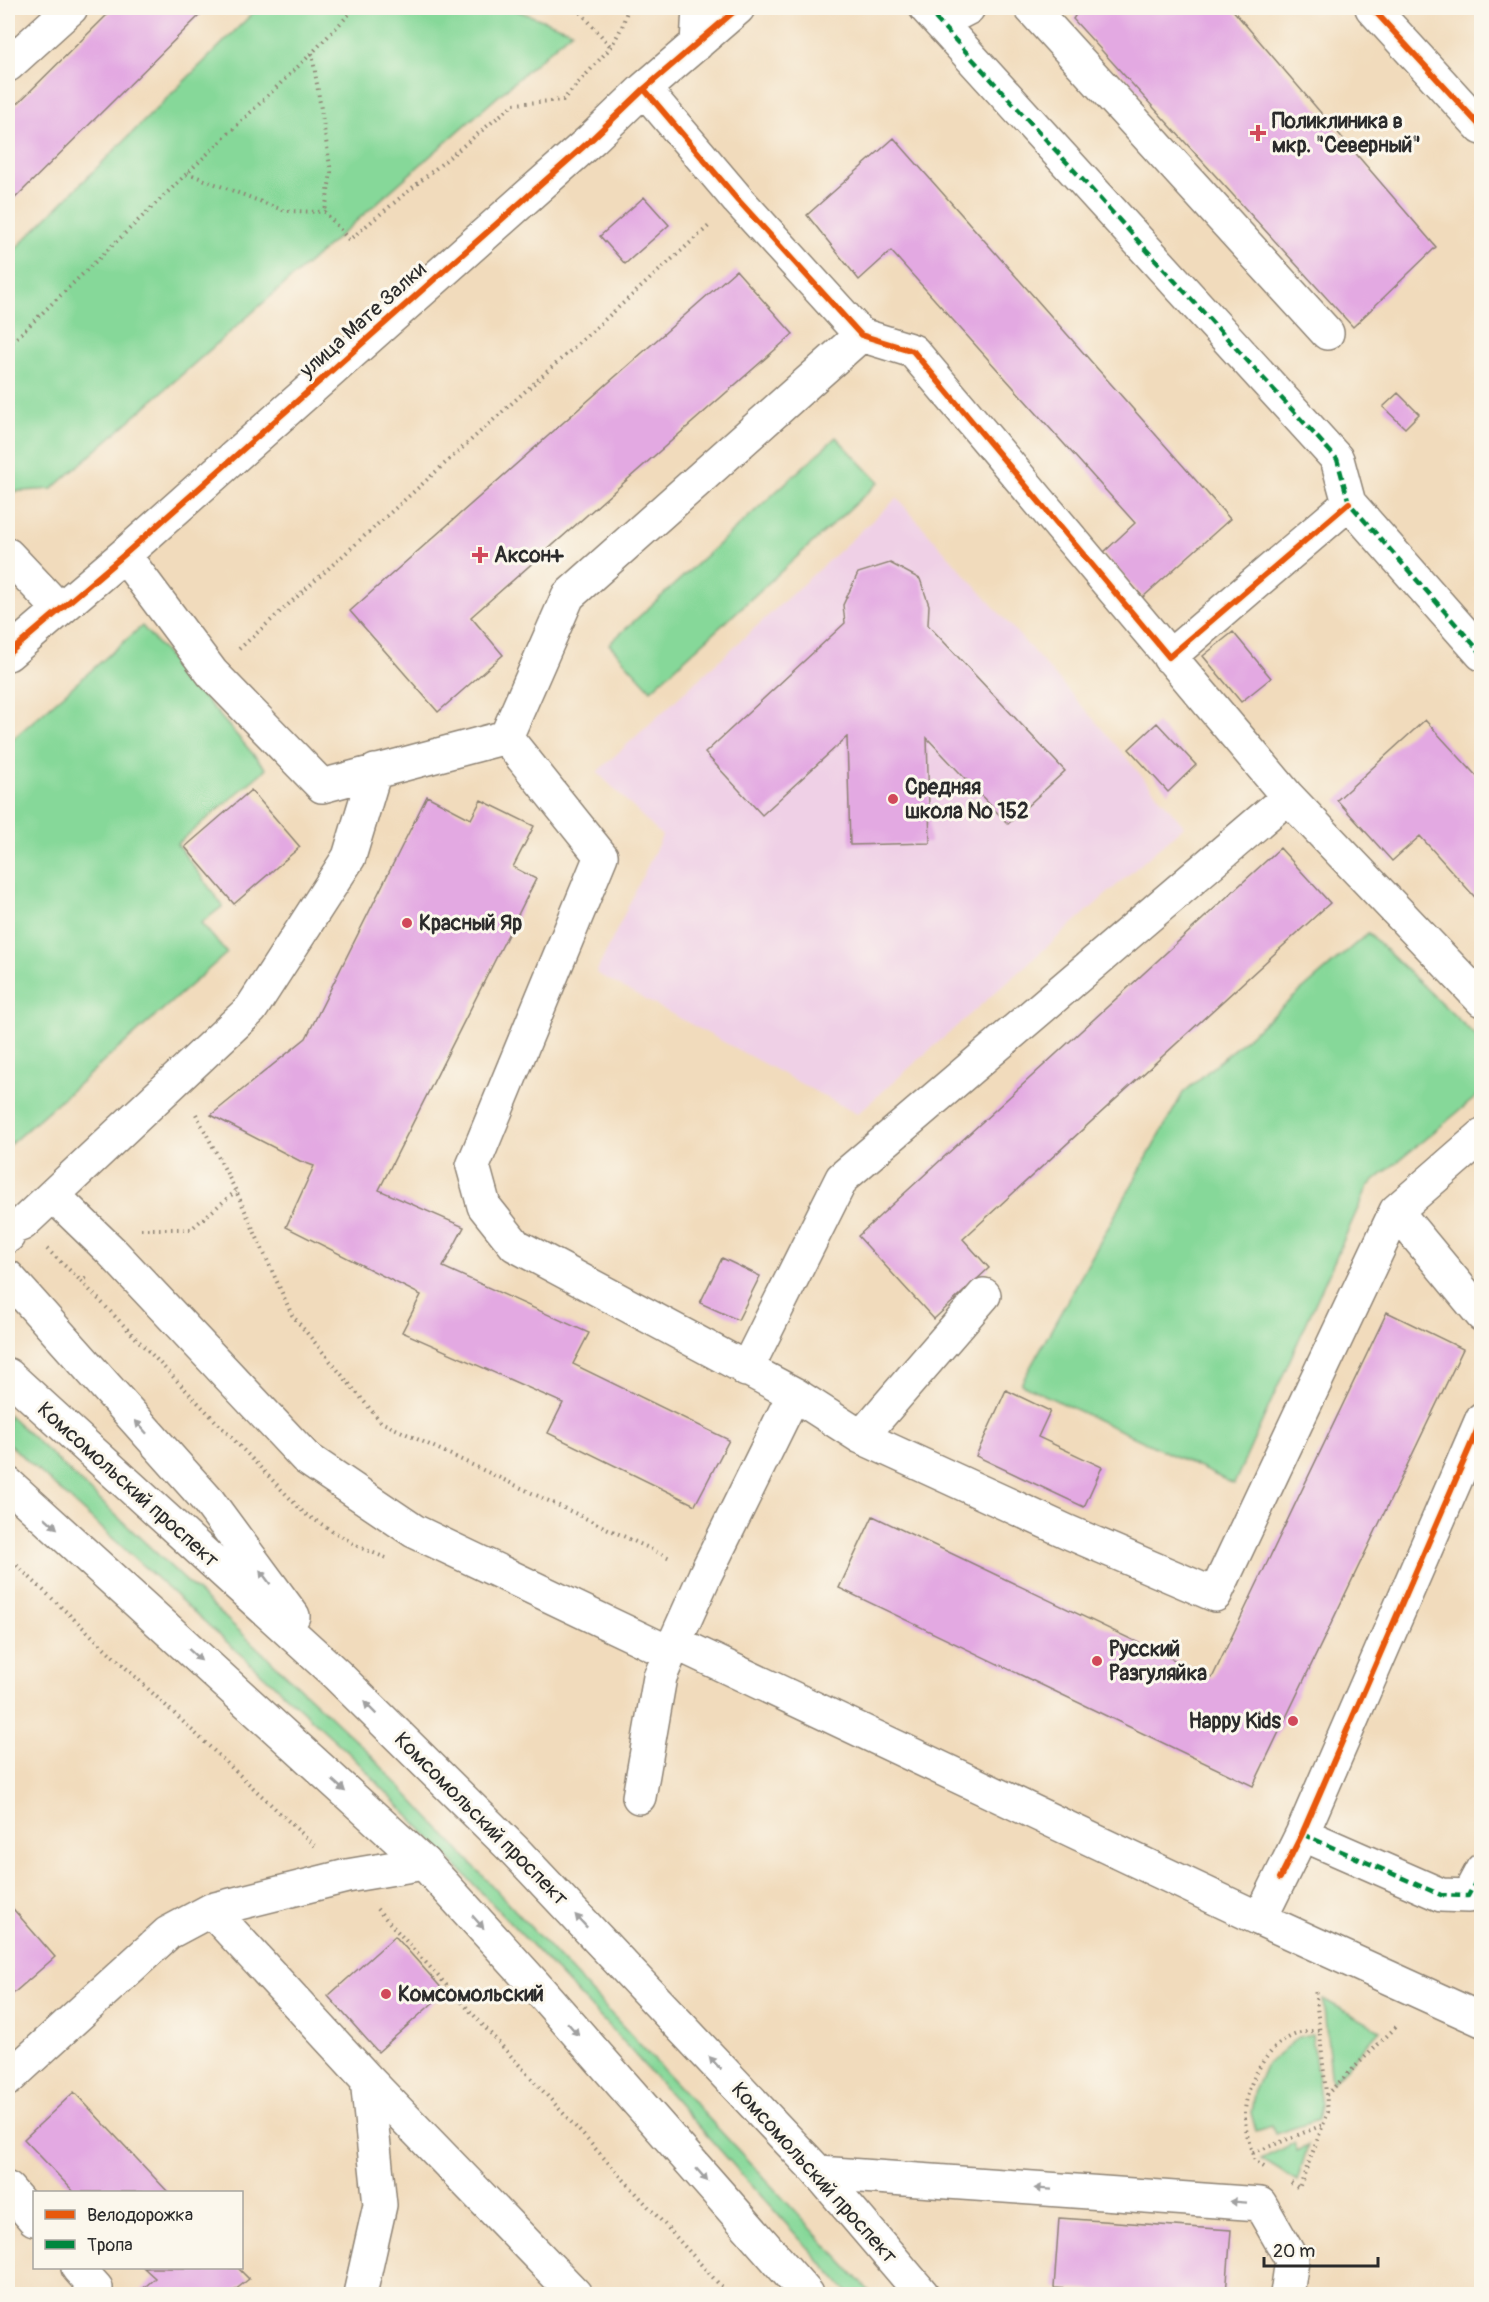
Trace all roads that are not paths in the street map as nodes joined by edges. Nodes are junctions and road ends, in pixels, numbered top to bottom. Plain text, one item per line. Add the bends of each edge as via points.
1 (71, 8) edge
2 (699, 8) edge
3 (738, 8) edge
4 (1031, 8) edge
5 (1372, 8) edge
6 (945, 12) edge
7 (697, 44) junction
8 (8, 64) edge
9 (644, 89) junction
10 (1482, 128) edge
11 (1327, 333) dead end
12 (861, 335) junction
13 (1349, 502) junction
14 (8, 555) edge
15 (124, 555) junction
16 (59, 609) junction
17 (8, 654) edge
18 (1482, 654) edge
19 (1169, 657) junction
20 (506, 737) junction
21 (375, 771) junction
22 (1288, 797) junction
23 (1482, 1000) edge
24 (1482, 1136) edge
25 (53, 1195) junction
26 (1396, 1211) junction
27 (15, 1230) edge
28 (8, 1277) edge
29 (984, 1295) dead end
30 (1482, 1315) edge
31 (746, 1370) junction
32 (8, 1375) edge
33 (794, 1394) junction
34 (1482, 1419) edge
35 (861, 1437) junction
36 (8, 1484) edge
37 (673, 1648) junction
38 (338, 1675) junction
39 (639, 1797) dead end
40 (1302, 1833) junction
41 (424, 1863) junction
42 (1482, 1870) edge
43 (211, 1910) junction
44 (1260, 1919) junction
45 (1482, 2020) edge
46 (8, 2079) edge
47 (367, 2079) junction
48 (819, 2173) junction
49 (8, 2189) edge
50 (33, 2218) edge
51 (79, 2269) edge
52 (89, 2295) edge
53 (360, 2295) edge
54 (576, 2295) edge
55 (807, 2295) edge
56 (922, 2295) edge
57 (1287, 2295) edge

1 - 8 street
2 - 7 street
3 - 7 street, улица Мате Залки
4 - 11 street
5 - 10 street
6 - 13 street via 1337,459
7 - 9 street, улица Мате Залки
9 - 12 street
9 - 15 street, улица Мате Залки via 592,140
12 - 19 street via 913,351
12 - 20 street via 568,597
13 - 18 street
13 - 19 street
14 - 16 street
15 - 16 street, улица Мате Залки
15 - 21 street via 212,673 322,786
16 - 17 street, улица Мате Залки
19 - 22 street
20 - 21 street
20 - 31 street via 601,856 473,1166 484,1206 515,1245
21 - 25 street via 349,857 251,1009
22 - 23 street
22 - 31 street via 842,1179
24 - 26 street
25 - 27 street
25 - 37 street via 112,1252 306,1458 414,1531
26 - 30 street
26 - 35 street via 1215,1595
38 -> 28 street via 208,1502
29 - 35 street
31 - 33 street
32 - 38 street, Комсомольский проспект
33 - 35 street
33 - 37 street
34 - 40 street
36 -> 41 street
37 - 39 street via 660,1677
37 - 44 street
48 -> 38 street, Комсомольский проспект via 515,1851
40 - 42 street via 1442,1895 1468,1896
40 - 44 street
41 - 43 street via 347,1876
41 -> 55 street
43 - 46 street via 168,1932
43 - 47 street
44 - 45 street
47 - 53 street via 380,2205
47 - 54 street
48 - 56 street, Комсомольский проспект
57 -> 48 street via 1292,2260 1260,2204
49 - 50 street
51 - 52 street via 96,2288

